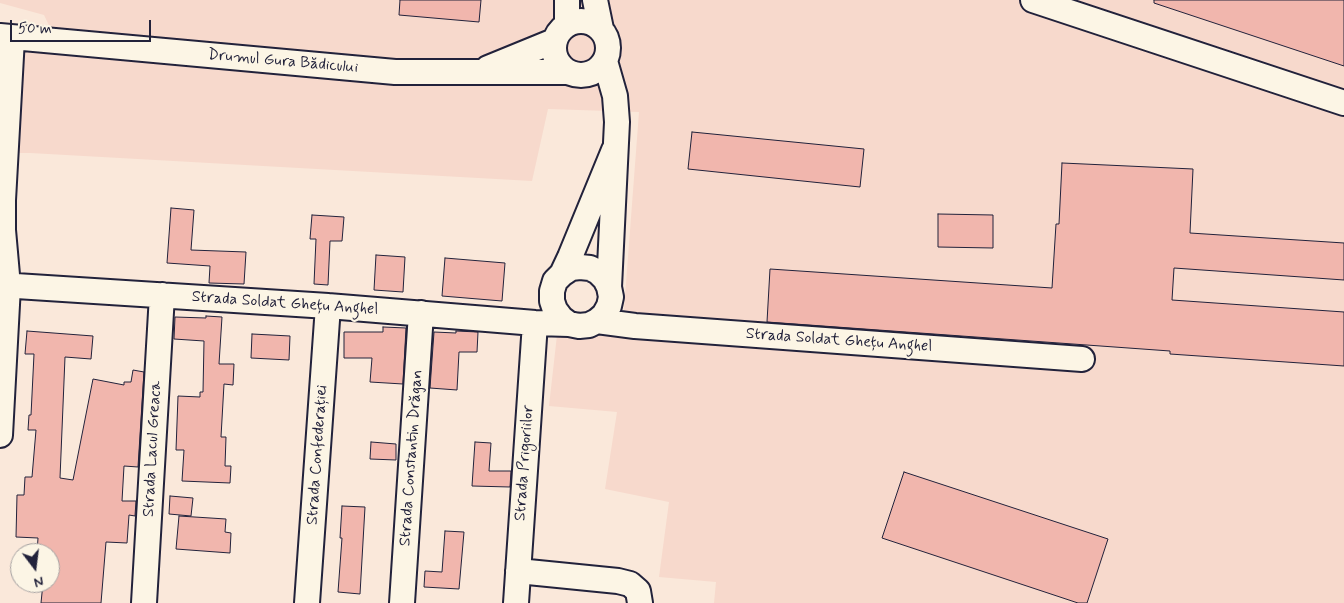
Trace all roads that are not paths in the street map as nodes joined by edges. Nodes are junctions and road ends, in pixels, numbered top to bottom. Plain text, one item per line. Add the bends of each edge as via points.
1 (567, 0) edge
2 (595, 0) edge
3 (1033, 0) edge
4 (601, 29) junction
5 (560, 32) junction
6 (6, 37) edge
7 (586, 69) junction
8 (478, 73) junction
9 (1344, 103) edge
10 (614, 150) junction
11 (562, 274) junction
12 (4, 285) edge
13 (609, 287) junction
14 (162, 296) junction
15 (552, 301) junction
16 (328, 306) junction
17 (421, 313) junction
18 (597, 321) junction
19 (535, 323) junction
20 (569, 324) junction
21 (1082, 359) dead end
22 (0, 435) edge
23 (518, 571) junction
24 (144, 603) edge
25 (307, 603) edge
26 (402, 603) edge
27 (516, 603) edge
28 (640, 603) edge

1 - 5 street
2 - 4 street
3 - 9 street
4 - 5 street via 585,20 576,21
4 - 7 street via 606,36 608,52
5 - 7 street via 553,50 560,66
5 - 8 street
6 - 8 street, Drumul Gura Bădicului via 395,72
6 - 12 street
7 - 8 street, Drumul Gura Bădicului
7 - 10 street via 612,87 616,109
10 - 11 street
10 - 13 street
11 - 13 street via 571,268 590,268 605,279
11 - 15 street via 554,286
12 - 14 street, Strada Soldat Ghețu Anghel
12 - 22 street
13 - 18 street via 609,306
14 - 16 street, Strada Soldat Ghețu Anghel
14 - 24 street, Strada Lacul Greaca
15 - 19 street
15 - 20 street via 555,310
16 - 17 street, Strada Soldat Ghețu Anghel
16 - 25 street, Strada Confederației
17 - 19 street, Strada Soldat Ghețu Anghel
17 - 26 street, Strada Constantin Drăgan
18 - 20 street via 579,326
18 - 21 street, Strada Soldat Ghețu Anghel
19 - 20 street, Strada Soldat Ghețu Anghel
19 - 23 street, Strada Prigoriilor
23 - 27 street, Strada Prigoriilor
23 - 28 street via 630,584 638,591

